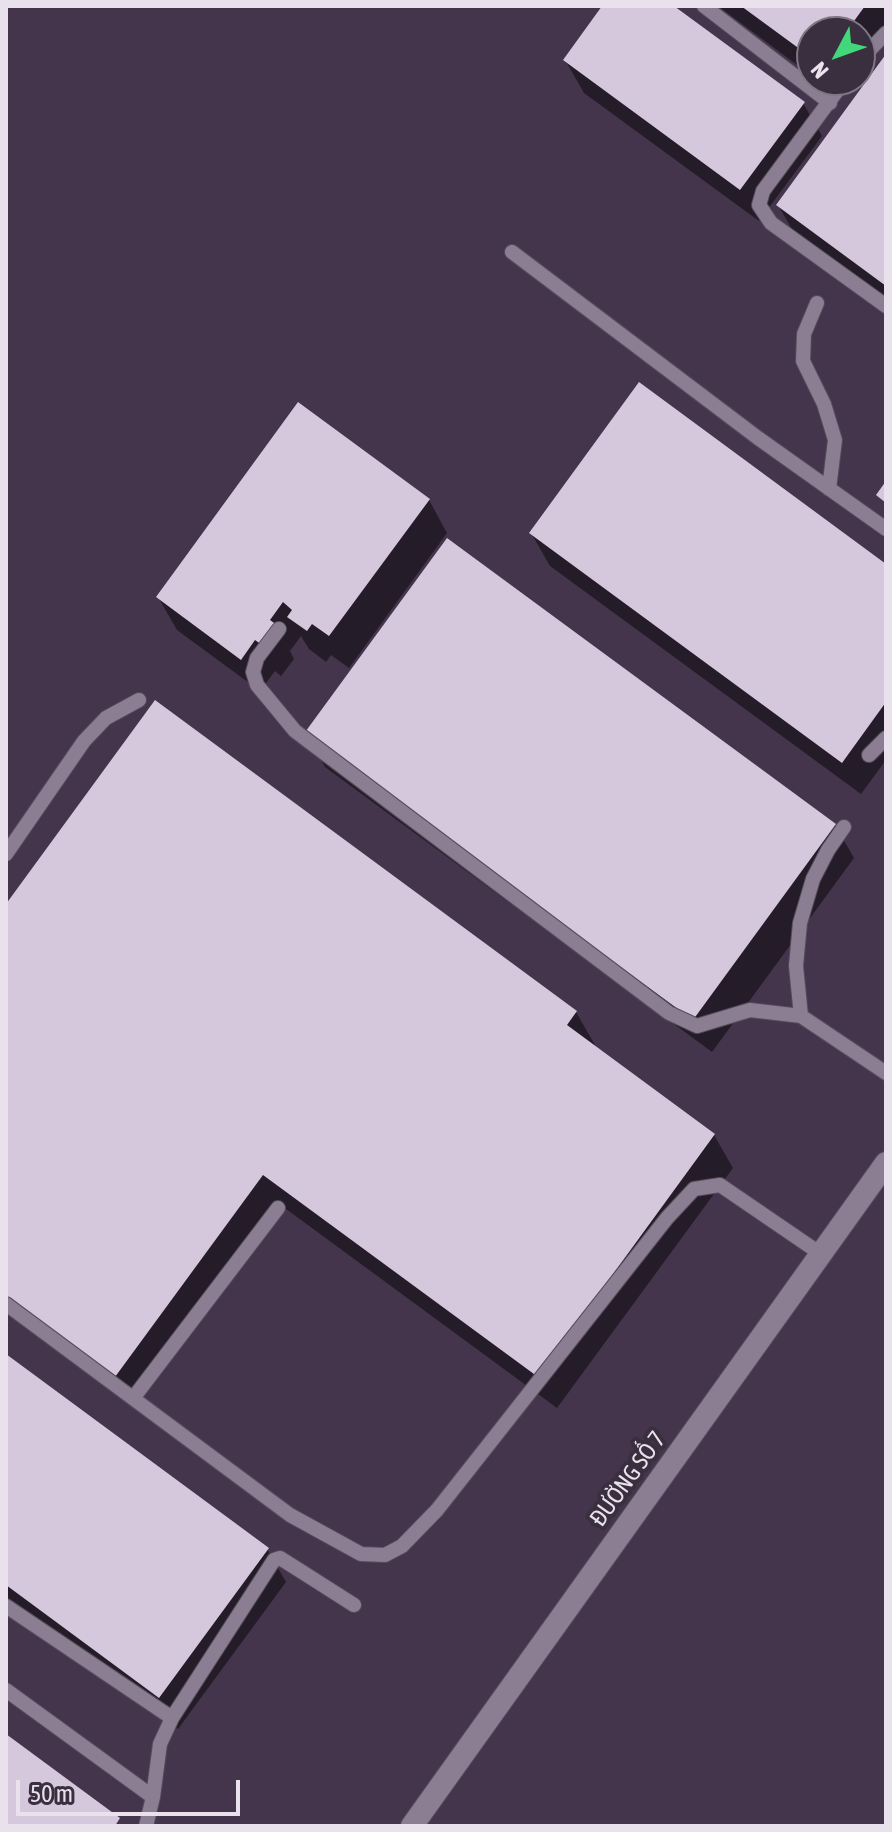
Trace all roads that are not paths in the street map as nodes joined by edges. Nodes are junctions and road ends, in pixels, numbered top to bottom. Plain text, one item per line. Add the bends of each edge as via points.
1 (704, 6) edge
2 (835, 96) edge
3 (830, 103) junction
4 (512, 252) dead end
5 (817, 303) dead end
6 (886, 306) edge
7 (829, 489) junction
8 (886, 529) edge
9 (279, 629) dead end
10 (139, 700) dead end
11 (886, 738) edge
12 (869, 755) dead end
13 (844, 827) dead end
14 (6, 854) edge
15 (801, 1016) junction
16 (886, 1073) edge
17 (886, 1163) edge
18 (278, 1208) dead end
19 (821, 1254) junction
20 (6, 1304) edge
21 (134, 1397) junction
22 (354, 1605) dead end
23 (6, 1606) edge
24 (6, 1690) edge
25 (172, 1718) junction
26 (153, 1797) junction
27 (146, 1826) edge
28 (412, 1826) edge

1 - 3 lane
2 - 3 lane
3 - 6 lane via 763,191 759,205 779,230
4 - 7 lane
5 - 7 lane via 804,334 803,361 835,440
7 - 8 lane
9 - 15 lane via 253,672 257,685 295,731 669,1013 697,1026 750,1010
10 - 14 lane via 106,718 84,741
11 - 12 lane
13 - 15 lane via 813,879 800,923 796,966
15 - 16 lane
17 - 19 street, ĐƯỜNG SỐ 7
18 - 21 lane
19 - 21 lane via 720,1185 694,1189 437,1510 402,1546 385,1555 361,1554 290,1515
19 - 28 street, ĐƯỜNG SỐ 7
20 - 21 lane
22 - 25 lane via 280,1558 274,1560
23 - 25 lane
24 - 26 lane
25 - 26 lane via 160,1744
26 - 27 lane

